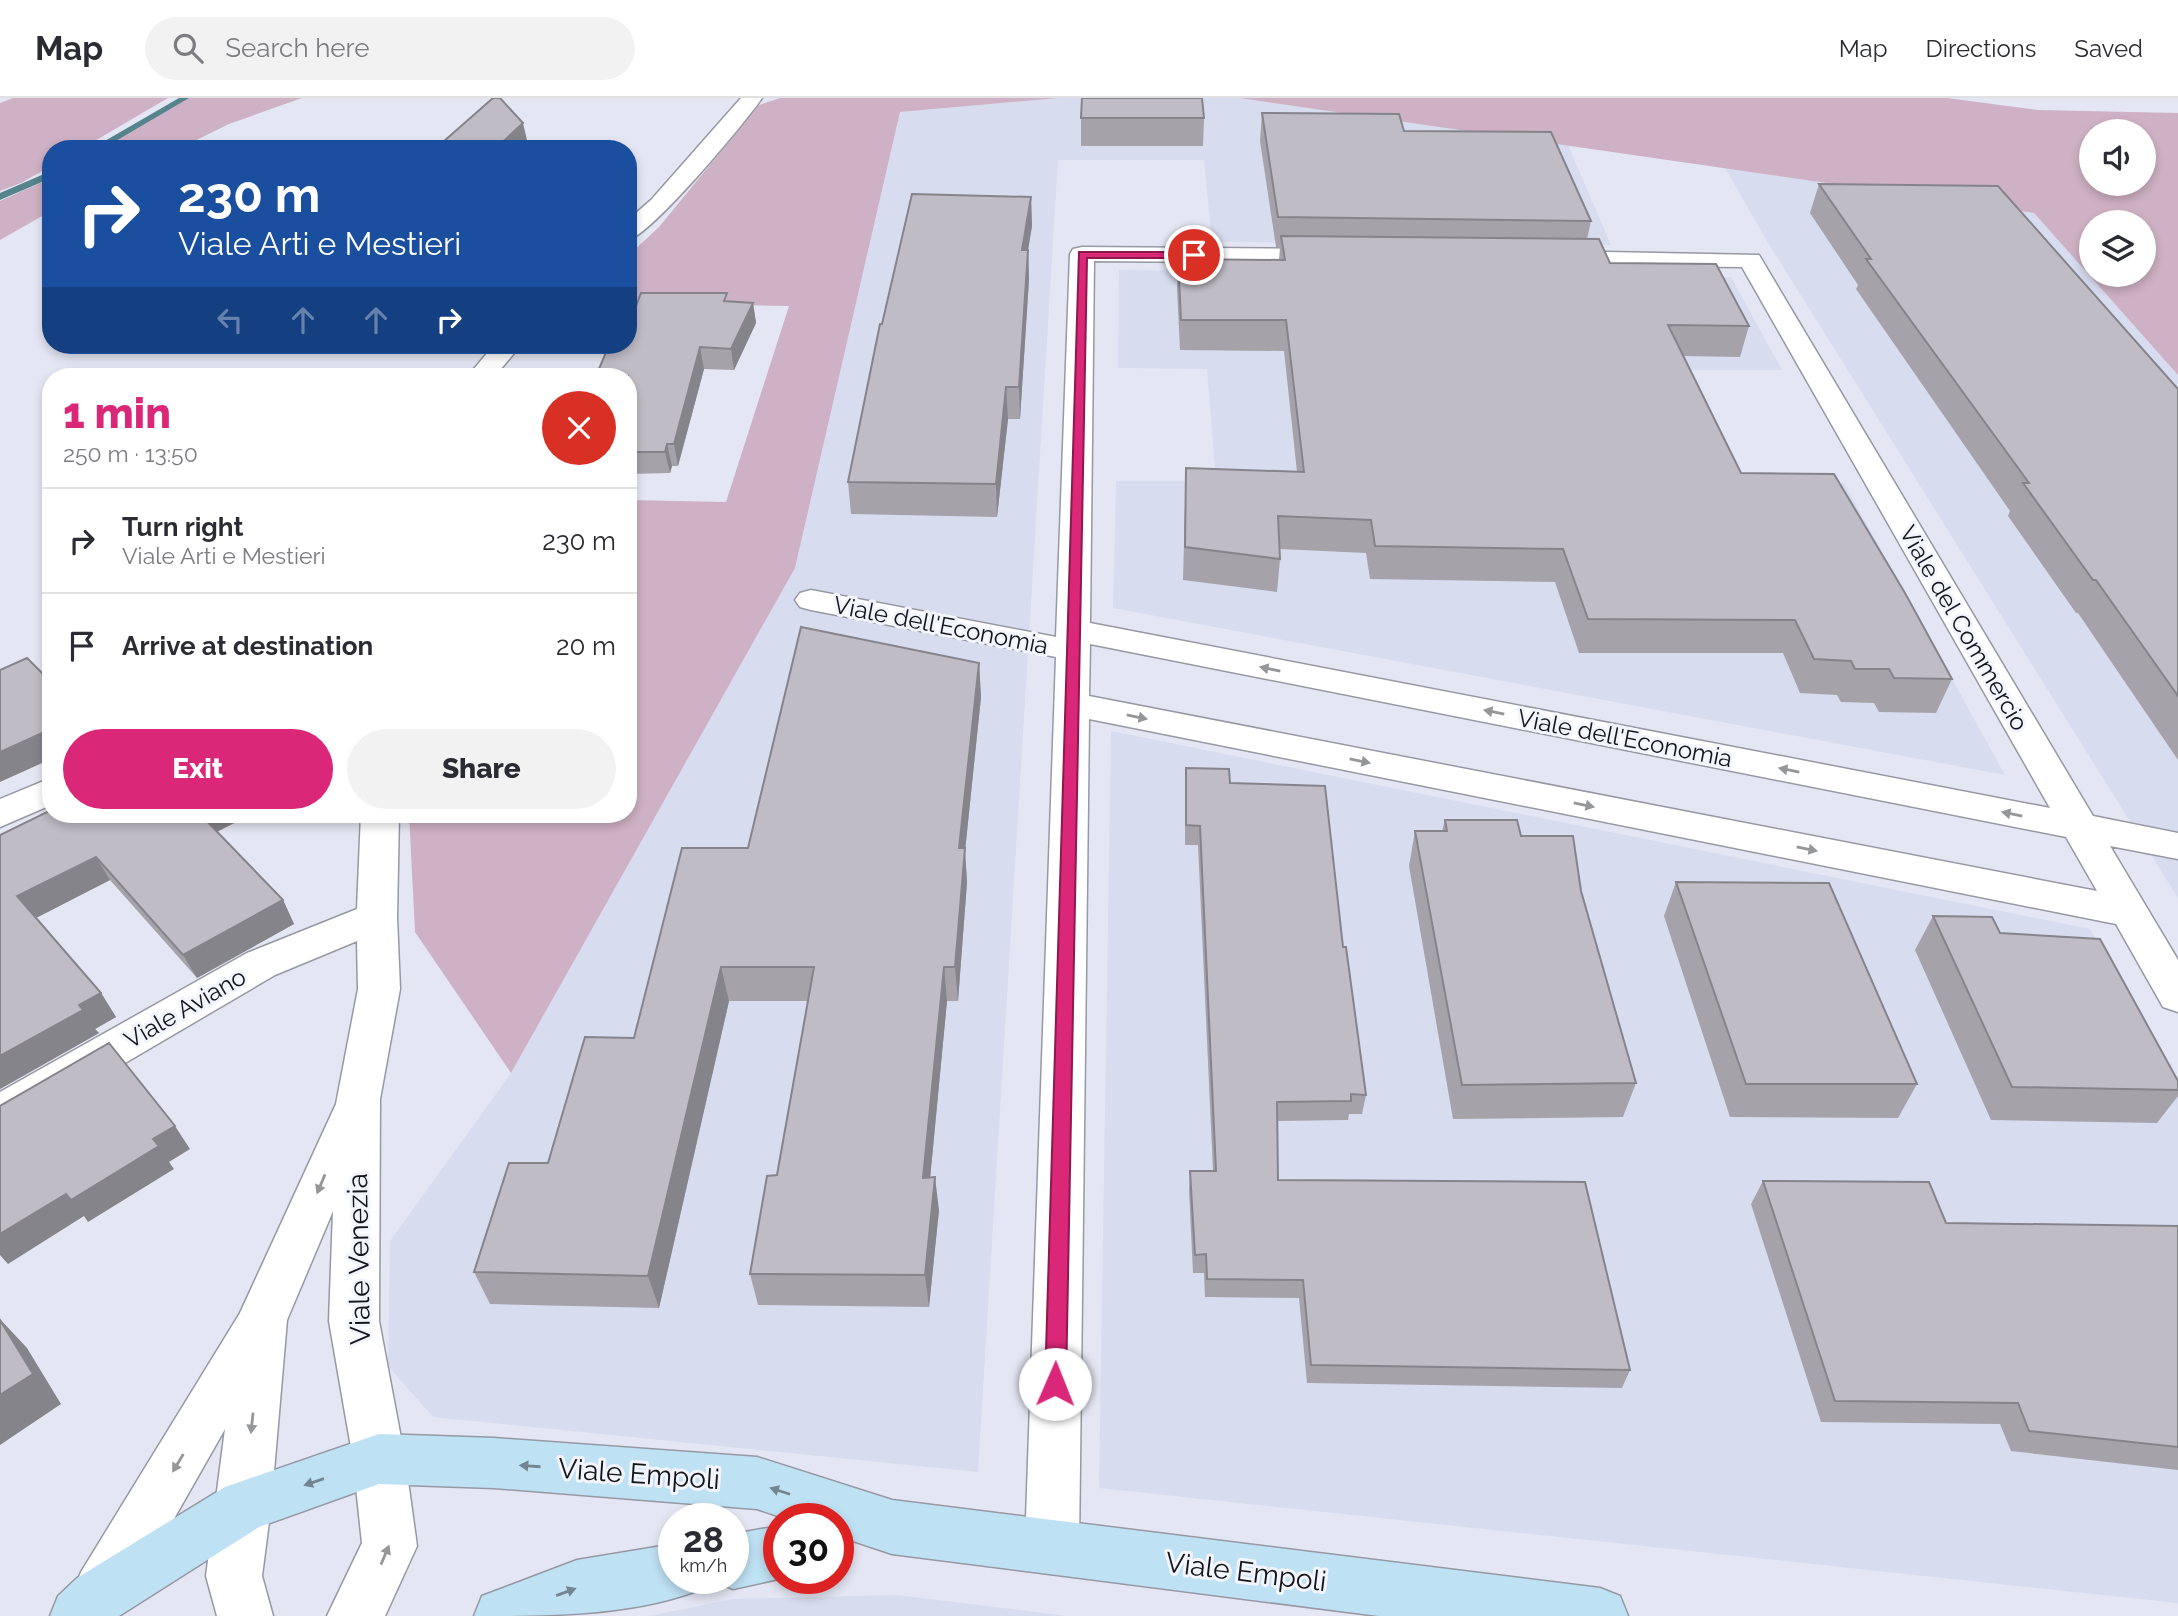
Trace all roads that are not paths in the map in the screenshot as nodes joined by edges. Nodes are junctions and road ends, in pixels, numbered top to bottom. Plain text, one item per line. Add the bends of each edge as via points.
1 (752, 98) edge
2 (637, 225) edge
3 (1360, 257) edge
4 (1527, 258) edge
5 (500, 354) edge
6 (488, 368) edge
7 (811, 600) dead end
8 (1072, 640) junction
9 (1070, 704) junction
10 (42, 794) edge
11 (0, 814) edge
12 (380, 823) edge
13 (2079, 827) junction
14 (2178, 846) edge
15 (2129, 912) junction
16 (377, 917) junction
17 (2178, 996) edge
18 (358, 1099) junction
19 (0, 1114) edge
20 (262, 1320) junction
21 (379, 1459) junction
22 (244, 1506) junction
23 (892, 1527) junction
24 (854, 1535) edge
25 (1052, 1547) junction
26 (658, 1575) edge
27 (1366, 1601) edge
28 (88, 1607) edge
29 (245, 1616) edge
30 (355, 1616) edge
31 (502, 1616) edge
32 (1600, 1616) edge

1 - 2 street
3 - 8 street via 1082,254
4 - 13 street, Viale del Commercio via 1750,260
5 - 6 street
7 - 8 street, Viale dell'Economia
8 - 9 street
13 -> 8 street, Viale dell'Economia
9 -> 15 street
9 - 25 street
10 - 11 street
12 - 16 street, Viale Venezia
13 - 14 street, Viale dell'Economia
13 - 15 street, Viale del Commercio
15 - 17 street, Viale del Commercio
16 - 18 street, Viale Venezia via 379,989
16 - 19 street, Viale Aviano via 261,964
18 -> 20 street, Viale Venezia
18 - 21 street, Viale Venezia via 354,1321
20 -> 22 street, Viale Venezia
20 -> 28 street, Viale Venezia
21 -> 22 street, Viale Venezia
23 -> 21 street, Viale Empoli via 757,1483
30 -> 21 street, Viale Venezia via 390,1546
22 - 28 street, Viale Venezia
22 - 29 street, Viale Venezia via 234,1576
23 - 24 street, Viale Empoli
23 - 25 street, Viale Empoli
25 - 27 street, Viale Empoli
31 -> 26 street via 577,1588
27 - 32 street, Viale Empoli

